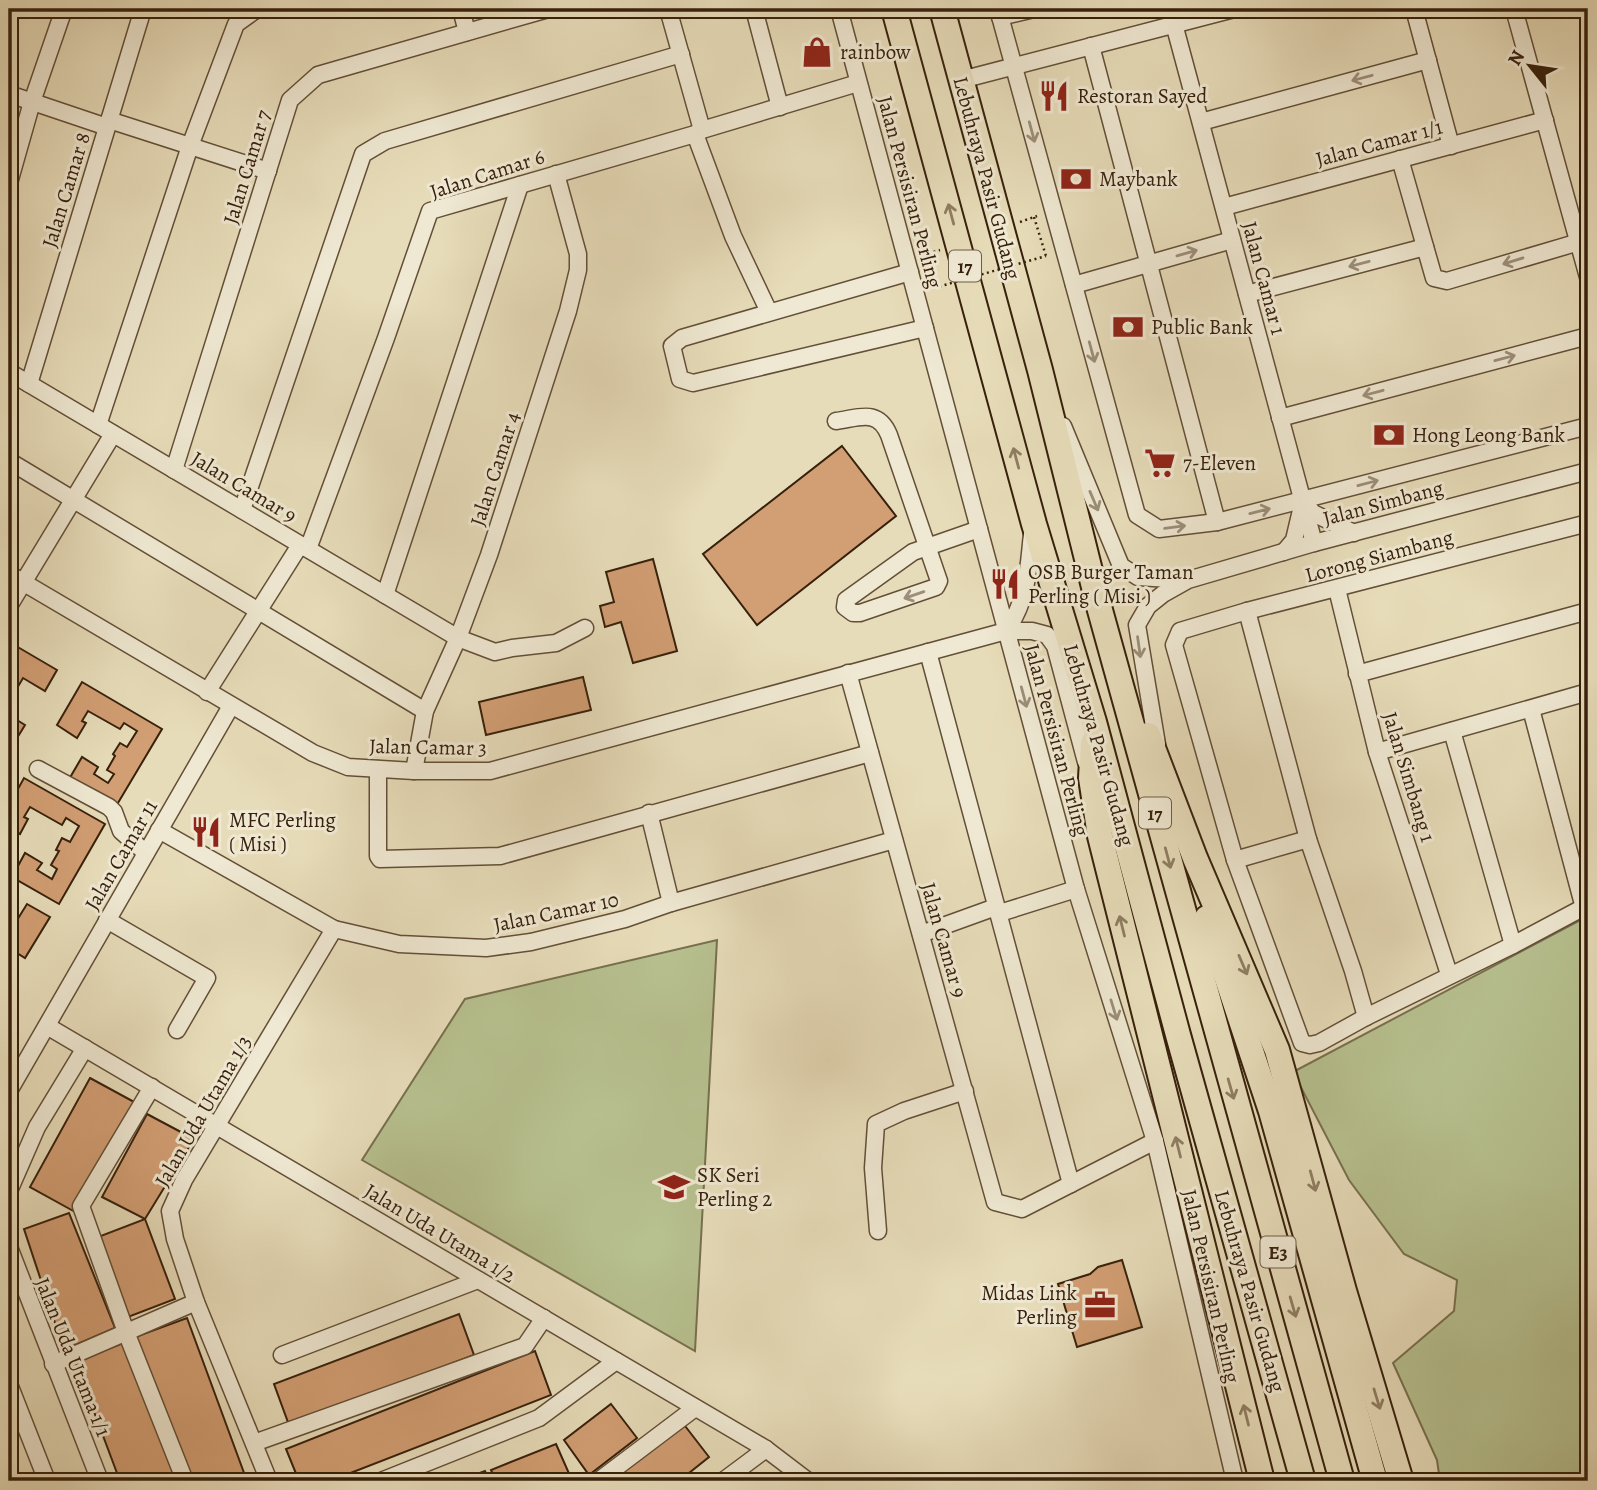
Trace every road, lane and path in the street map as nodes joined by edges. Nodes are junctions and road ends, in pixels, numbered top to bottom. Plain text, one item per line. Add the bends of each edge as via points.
1 (64, 9) edge
2 (143, 9) edge
3 (257, 9) edge
4 (461, 9) edge
5 (548, 9) edge
6 (668, 9) edge
7 (754, 9) edge
8 (839, 9) edge
9 (894, 9) edge
10 (942, 9) edge
11 (1034, 9) edge
12 (1234, 9) edge
13 (1414, 9) edge
14 (1514, 9) edge
15 (1576, 9) edge
16 (1584, 9) edge
17 (999, 13) edge
18 (1174, 24) junction
19 (467, 32) junction
20 (1091, 46) junction
21 (681, 54) junction
22 (1428, 60) junction
23 (1014, 66) junction
24 (961, 80) junction
25 (858, 83) junction
26 (9, 94) edge
27 (32, 102) junction
28 (780, 107) junction
29 (1545, 120) junction
30 (1200, 122) junction
31 (108, 124) junction
32 (699, 132) junction
33 (190, 146) junction
34 (1451, 146) junction
35 (1400, 159) junction
36 (268, 170) junction
37 (556, 174) junction
38 (9, 183) edge
39 (520, 185) junction
40 (1224, 207) junction
41 (1034, 217) dead end
42 (1232, 240) junction
43 (1578, 242) junction
44 (1425, 247) junction
45 (926, 254) dead end
46 (1149, 264) junction
47 (909, 272) junction
48 (1588, 277) edge
49 (1074, 285) junction
50 (1247, 294) junction
51 (769, 312) junction
52 (925, 328) junction
53 (1588, 336) edge
54 (1040, 370) junction
55 (9, 372) edge
56 (29, 384) junction
57 (1280, 418) junction
58 (836, 421) dead end
59 (98, 425) junction
60 (1588, 426) edge
61 (113, 434) junction
62 (9, 461) edge
63 (173, 470) junction
64 (1588, 471) edge
65 (73, 500) junction
66 (1302, 500) junction
67 (242, 510) junction
68 (1217, 522) junction
69 (1588, 523) edge
70 (1034, 524) junction
71 (979, 530) junction
72 (1354, 533) junction
73 (1314, 543) junction
74 (926, 545) junction
75 (304, 547) junction
76 (1284, 552) junction
77 (16, 578) edge
78 (1188, 580) junction
79 (1337, 589) junction
80 (385, 595) junction
81 (1098, 603) junction
82 (9, 606) edge
83 (258, 611) junction
84 (1247, 611) junction
85 (1588, 611) edge
86 (585, 628) dead end
87 (1006, 631) junction
88 (458, 638) junction
89 (928, 652) junction
90 (848, 673) junction
91 (1357, 674) junction
92 (207, 691) junction
93 (1588, 692) edge
94 (231, 706) junction
95 (1531, 709) junction
96 (425, 712) junction
97 (1094, 722) junction
98 (1452, 731) junction
99 (1377, 752) junction
100 (870, 753) junction
101 (1161, 767) junction
102 (38, 769) dead end
103 (378, 769) junction
104 (414, 771) junction
105 (1091, 778) junction
106 (649, 813) junction
107 (159, 830) junction
108 (1308, 839) junction
109 (894, 840) junction
110 (146, 852) junction
111 (1195, 858) junction
112 (1235, 860) junction
113 (1076, 889) junction
114 (671, 904) junction
115 (1586, 907) edge
116 (998, 911) junction
117 (107, 920) junction
118 (334, 929) junction
119 (920, 934) junction
120 (1513, 945) junction
121 (1449, 974) junction
122 (1366, 1017) junction
123 (1213, 1023) joint
124 (47, 1026) junction
125 (177, 1030) dead end
126 (1178, 1035) joint
127 (85, 1048) junction
128 (152, 1087) junction
129 (9, 1091) edge
130 (965, 1091) junction
131 (217, 1126) junction
132 (1155, 1141) junction
133 (1071, 1184) junction
134 (9, 1191) edge
135 (878, 1231) dead end
136 (9, 1247) edge
137 (478, 1279) junction
138 (196, 1302) junction
139 (544, 1318) junction
140 (125, 1332) junction
141 (282, 1355) dead end
142 (616, 1361) junction
143 (53, 1364) junction
144 (9, 1384) edge
145 (695, 1408) junction
146 (254, 1443) junction
147 (766, 1450) junction
148 (47, 1481) edge
149 (100, 1481) edge
150 (185, 1481) edge
151 (269, 1481) edge
152 (381, 1481) edge
153 (596, 1481) edge
154 (723, 1481) edge
155 (808, 1481) edge
156 (1235, 1481) edge
157 (1262, 1481) edge
158 (1303, 1481) edge
159 (1342, 1481) edge
160 (1375, 1481) edge
161 (1401, 1481) edge

1 - 27 street
2 - 31 street, Jalan Camar 8
3 - 33 street via 236,24
4 - 19 street
5 - 19 street, Jalan Camar 7
6 - 21 street
7 - 28 street
8 - 25 street, Jalan Persisiran Perling
70 -> 9 highway, Lebuhraya Pasir Gudang / 17
10 - 24 highway, Lebuhraya Pasir Gudang / 17
11 - 17 street
12 - 18 street
13 - 22 street
14 - 29 street
15 - 16 street
17 - 23 street
18 - 20 street
18 - 30 street, Jalan Camar 1
19 - 36 street, Jalan Camar 7 via 318,75 290,100
20 - 23 street
20 - 46 street
21 - 32 street
21 - 67 street via 385,141 363,154
22 -> 30 street
22 - 34 street
23 - 24 street
23 -> 49 street
24 - 54 highway, Lebuhraya Pasir Gudang / 17
25 - 28 street, Jalan Camar 6
25 - 47 street, Jalan Persisiran Perling
26 - 27 street
27 - 31 street
27 - 38 street
28 - 32 street, Jalan Camar 6
29 - 34 street, Jalan Camar 1/1
29 - 43 street
30 - 40 street, Jalan Camar 1
31 - 33 street
31 - 56 street, Jalan Camar 8
32 - 37 street, Jalan Camar 6
32 - 51 street via 733,236
33 - 36 street
33 - 59 street
34 - 35 street, Jalan Camar 1/1
35 - 40 street, Jalan Camar 1/1
35 - 44 street
36 - 63 street, Jalan Camar 7
37 - 39 street, Jalan Camar 6
37 - 88 street, Jalan Camar 4 via 576,237 578,270 489,555
39 - 75 street, Jalan Camar 6 via 430,211
39 - 80 street
40 - 42 street, Jalan Camar 1
41 - 45 path, bridge via 1046,256 934,288
46 -> 42 street
42 - 50 street, Jalan Camar 1
43 -> 44 street via 1447,281 1434,278
43 - 48 street
44 -> 50 street
46 - 49 street
46 - 68 street
47 - 51 street
47 - 52 street, Jalan Persisiran Perling
49 -> 68 street via 1137,515 1159,529
50 - 57 street, Jalan Camar 1
51 - 52 street via 682,338 672,346 680,379 692,383
52 - 71 street, Jalan Persisiran Perling
53 - 57 street
54 -> 78 street via 1121,566 1138,577
54 - 81 highway, Lebuhraya Pasir Gudang / 17
55 - 56 street, Jalan Camar 9
56 - 59 street, Jalan Camar 9
57 - 66 street, Jalan Camar 1
58 - 74 street via 875,417 883,424
59 - 61 street, Jalan Camar 9
66 -> 60 street
61 - 63 street, Jalan Camar 9
61 - 65 street
62 - 65 street
63 - 67 street, Jalan Camar 9
64 - 72 street, Jalan Simbang
65 - 77 street
65 - 83 street
68 -> 66 street
66 - 72 street via 1313,513
66 - 73 street, Jalan Camar 1
66 - 76 street via 1294,540
67 - 75 street, Jalan Camar 9
69 - 79 street, Lorong Siambang
70 - 87 street via 1025,592
70 - 97 highway, Lebuhraya Pasir Gudang / 17
71 - 74 street
71 - 87 street, Jalan Persisiran Perling
72 - 73 street, Jalan Simbang
73 - 76 street, Jalan Simbang
74 -> 74 street via 939,581 936,587 860,613 845,607 846,600
75 - 80 street, Jalan Camar 9
75 - 83 street
76 - 78 street, Jalan Simbang
77 - 82 street
77 - 92 street, Jalan Camar 3
78 -> 101 street via 1148,606 1137,625
79 - 84 street, Lorong Siambang
79 - 91 street, Jalan Simbang 1
80 - 88 street, Jalan Camar 9
81 - 101 highway
81 -> 123 highway, Lebuhraya Pasir Gudang / 17
83 - 92 street
83 - 96 street
84 - 108 street
84 - 112 street, Lorong Siambang via 1180,631 1174,645
85 - 91 street
86 - 88 street, Jalan Camar 9 via 556,643 495,652
87 - 89 street, Jalan Camar 3
87 - 105 street, Jalan Camar 3 via 1047,635 1055,646
87 -> 113 street, Jalan Persisiran Perling
88 - 96 street, Jalan Camar 4
89 - 90 street, Jalan Camar 3
89 - 116 street
90 - 100 street, Jalan Camar 9
90 - 104 street, Jalan Camar 3 via 490,771
91 - 99 street, Jalan Simbang 1
92 - 94 street, Jalan Camar 3
93 - 95 street
94 - 103 street, Jalan Camar 3 via 331,761
94 - 107 street, Jalan Camar 11
95 - 98 street
95 - 115 street
96 - 104 street, Jalan Camar 4
97 - 105 highway
97 - 126 highway, Lebuhraya Pasir Gudang / 17
98 - 99 street
98 - 120 street
99 - 121 street, Jalan Simbang 1
100 - 106 street
100 - 109 street, Jalan Camar 9
101 - 111 highway
102 - 110 street via 109,807 121,831
103 - 104 street, Jalan Camar 3
103 - 106 street via 380,859 500,856
157 -> 105 highway via 1126,943
106 - 114 street
107 - 110 street, Jalan Camar 11
107 - 118 street, Jalan Camar 10
108 - 112 street
108 - 122 street
109 - 114 street, Jalan Camar 10
109 - 119 street, Jalan Camar 9
110 - 117 street, Jalan Camar 11
111 - 160 highway via 1207,918 1271,1111
111 -> 161 highway via 1278,1050
112 - 122 street via 1302,1042 1318,1043
113 - 116 street
113 -> 132 street, Jalan Persisiran Perling
114 - 118 street, Jalan Camar 10 via 531,942 486,948 399,944
115 - 120 street
116 - 119 street via 993,908
116 - 133 street
117 - 124 street, Jalan Camar 11
117 - 125 street via 207,978
118 - 131 street, Jalan Uda Utama 1/3
119 - 130 street, Jalan Camar 9
120 - 121 street
121 - 122 street
123 -> 159 highway, Lebuhraya Pasir Gudang / E3
124 - 127 street, Jalan Uda Utama 1/2
124 - 129 street, Jalan Camar 11
126 - 158 highway, Lebuhraya Pasir Gudang / E3
127 - 128 street, Jalan Uda Utama 1/2
127 - 134 street via 37,1127
128 - 131 street, Jalan Uda Utama 1/2
128 - 140 street via 81,1206
130 - 133 street, Jalan Camar 9 via 995,1202 1022,1209
130 - 135 street via 876,1124 873,1168
131 - 137 street, Jalan Uda Utama 1/2
131 - 138 street, Jalan Uda Utama 1/3 via 170,1211
132 - 133 street
132 - 156 street, Jalan Persisiran Perling
136 - 143 street, Jalan Uda Utama 1/1
137 - 139 street, Jalan Uda Utama 1/2
137 - 141 street
138 - 140 street
138 - 146 street, Jalan Uda Utama 1/3
139 - 142 street, Jalan Uda Utama 1/2
139 - 146 street via 525,1346
140 - 143 street
140 - 150 street
142 - 145 street, Jalan Uda Utama 1/2
142 - 152 street via 539,1418
143 - 149 street, Jalan Uda Utama 1/1
144 - 148 street
145 - 147 street, Jalan Uda Utama 1/2
145 - 153 street
146 - 151 street, Jalan Uda Utama 1/3
147 - 154 street
147 - 155 street, Jalan Uda Utama 1/2

